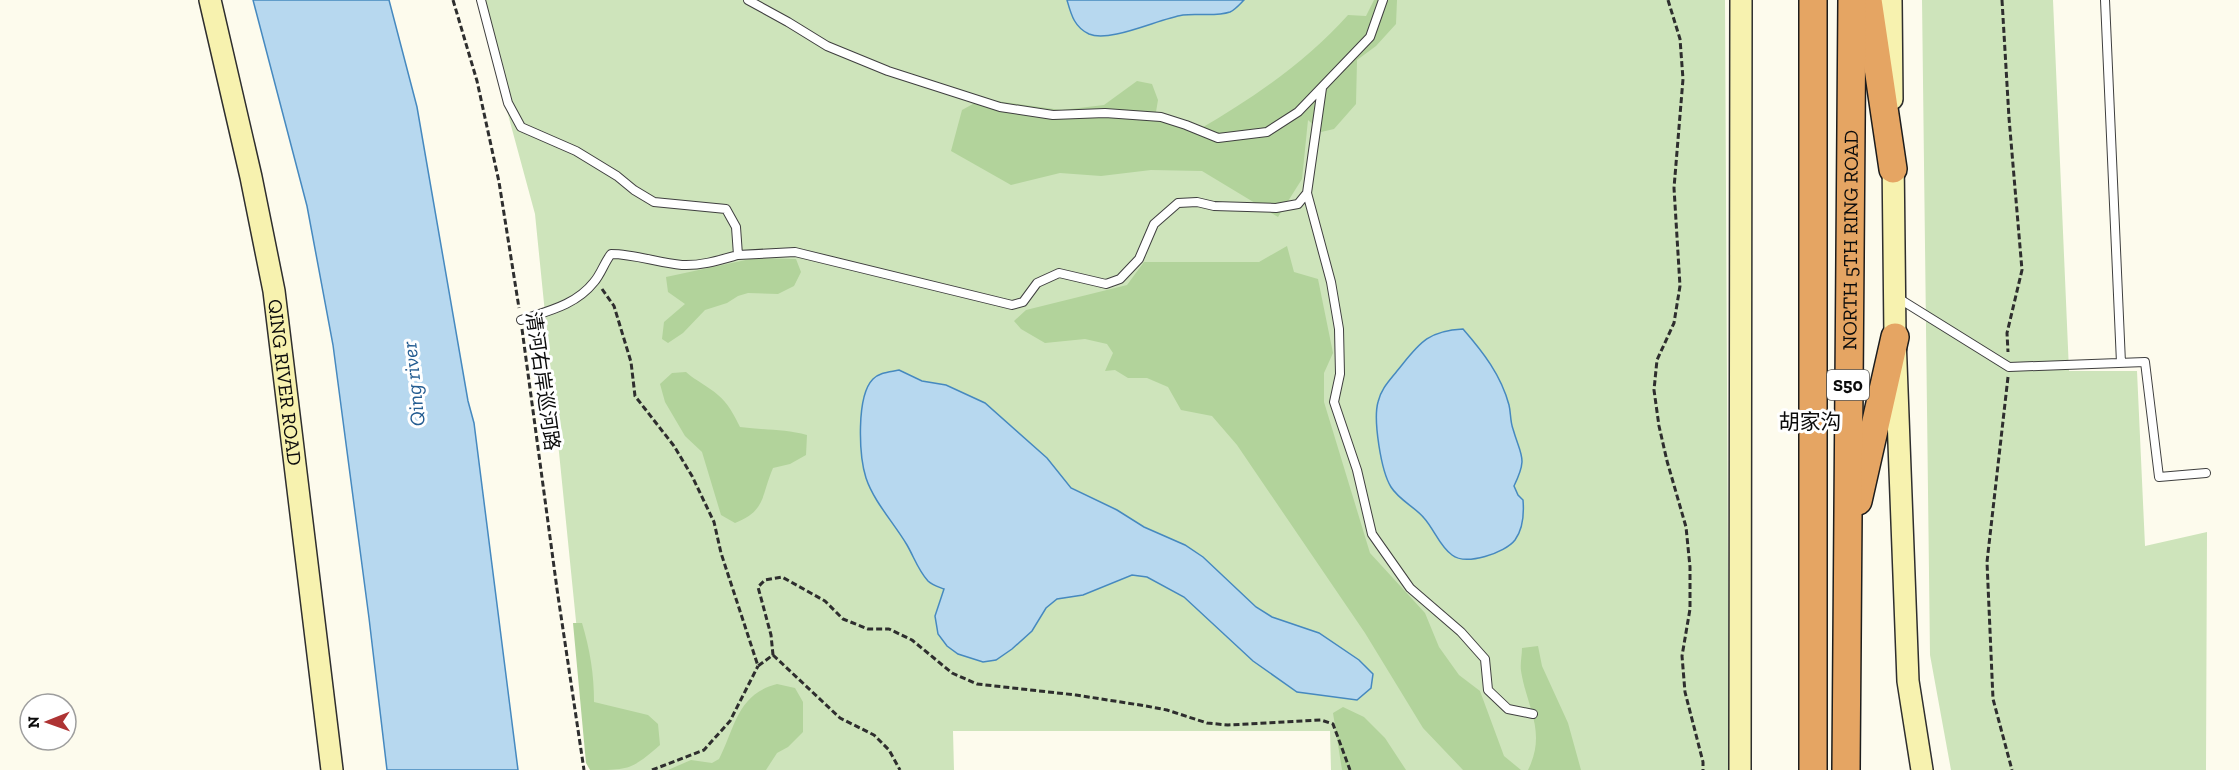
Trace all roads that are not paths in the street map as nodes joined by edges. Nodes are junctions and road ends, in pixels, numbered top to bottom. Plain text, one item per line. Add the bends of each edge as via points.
1 (210, 0) edge
2 (481, 0) edge
3 (748, 0) edge
4 (1383, 0) edge
5 (1741, 0) edge
6 (1813, 0) edge
7 (1852, 0) edge
8 (1868, 0) edge
9 (1892, 0) edge
10 (2105, 0) edge
11 (1322, 88) junction
12 (1893, 169) junction
13 (1307, 193) junction
14 (738, 255) junction
15 (1894, 296) junction
16 (521, 320) road end
17 (1895, 337) junction
18 (2121, 363) junction
19 (2206, 473) dead end
20 (1846, 565) junction
21 (1533, 714) dead end
22 (332, 770) edge
23 (1740, 770) edge
24 (1813, 770) edge
25 (1846, 770) edge
26 (1863, 770) edge
27 (1922, 770) edge

1 - 22 street, QING RIVER ROAD via 274,291
2 - 14 lane via 508,103 521,127 576,151 654,202 726,209 736,227
3 - 11 lane via 827,46 888,70 1000,106 1053,115 1161,117 1218,138 1267,132 1298,112
4 - 11 lane via 1370,37
5 - 23 street
6 - 24 highway, NORTH 5TH RING ROAD / S50
7 - 20 highway, NORTH 5TH RING ROAD / S50
8 - 12 highway
9 - 12 street
10 - 18 lane
11 - 13 lane
12 - 15 street
13 - 14 lane via 1298,204 1276,208 1178,203 1154,224 1139,259 1120,279 1106,284 1059,273 1037,283 1023,302 1012,304 795,252
13 - 21 lane via 1339,329 1341,374 1334,402 1357,470 1372,534 1410,588 1461,632 1485,659 1488,690 1508,709
14 - 16 lane via 683,265 611,254 596,280 576,300
15 - 17 street
15 - 18 lane via 2009,367
17 - 20 highway
17 - 27 street via 1908,681
18 - 19 lane via 2145,362 2159,477
20 - 25 highway, NORTH 5TH RING ROAD / S50
20 - 26 highway

